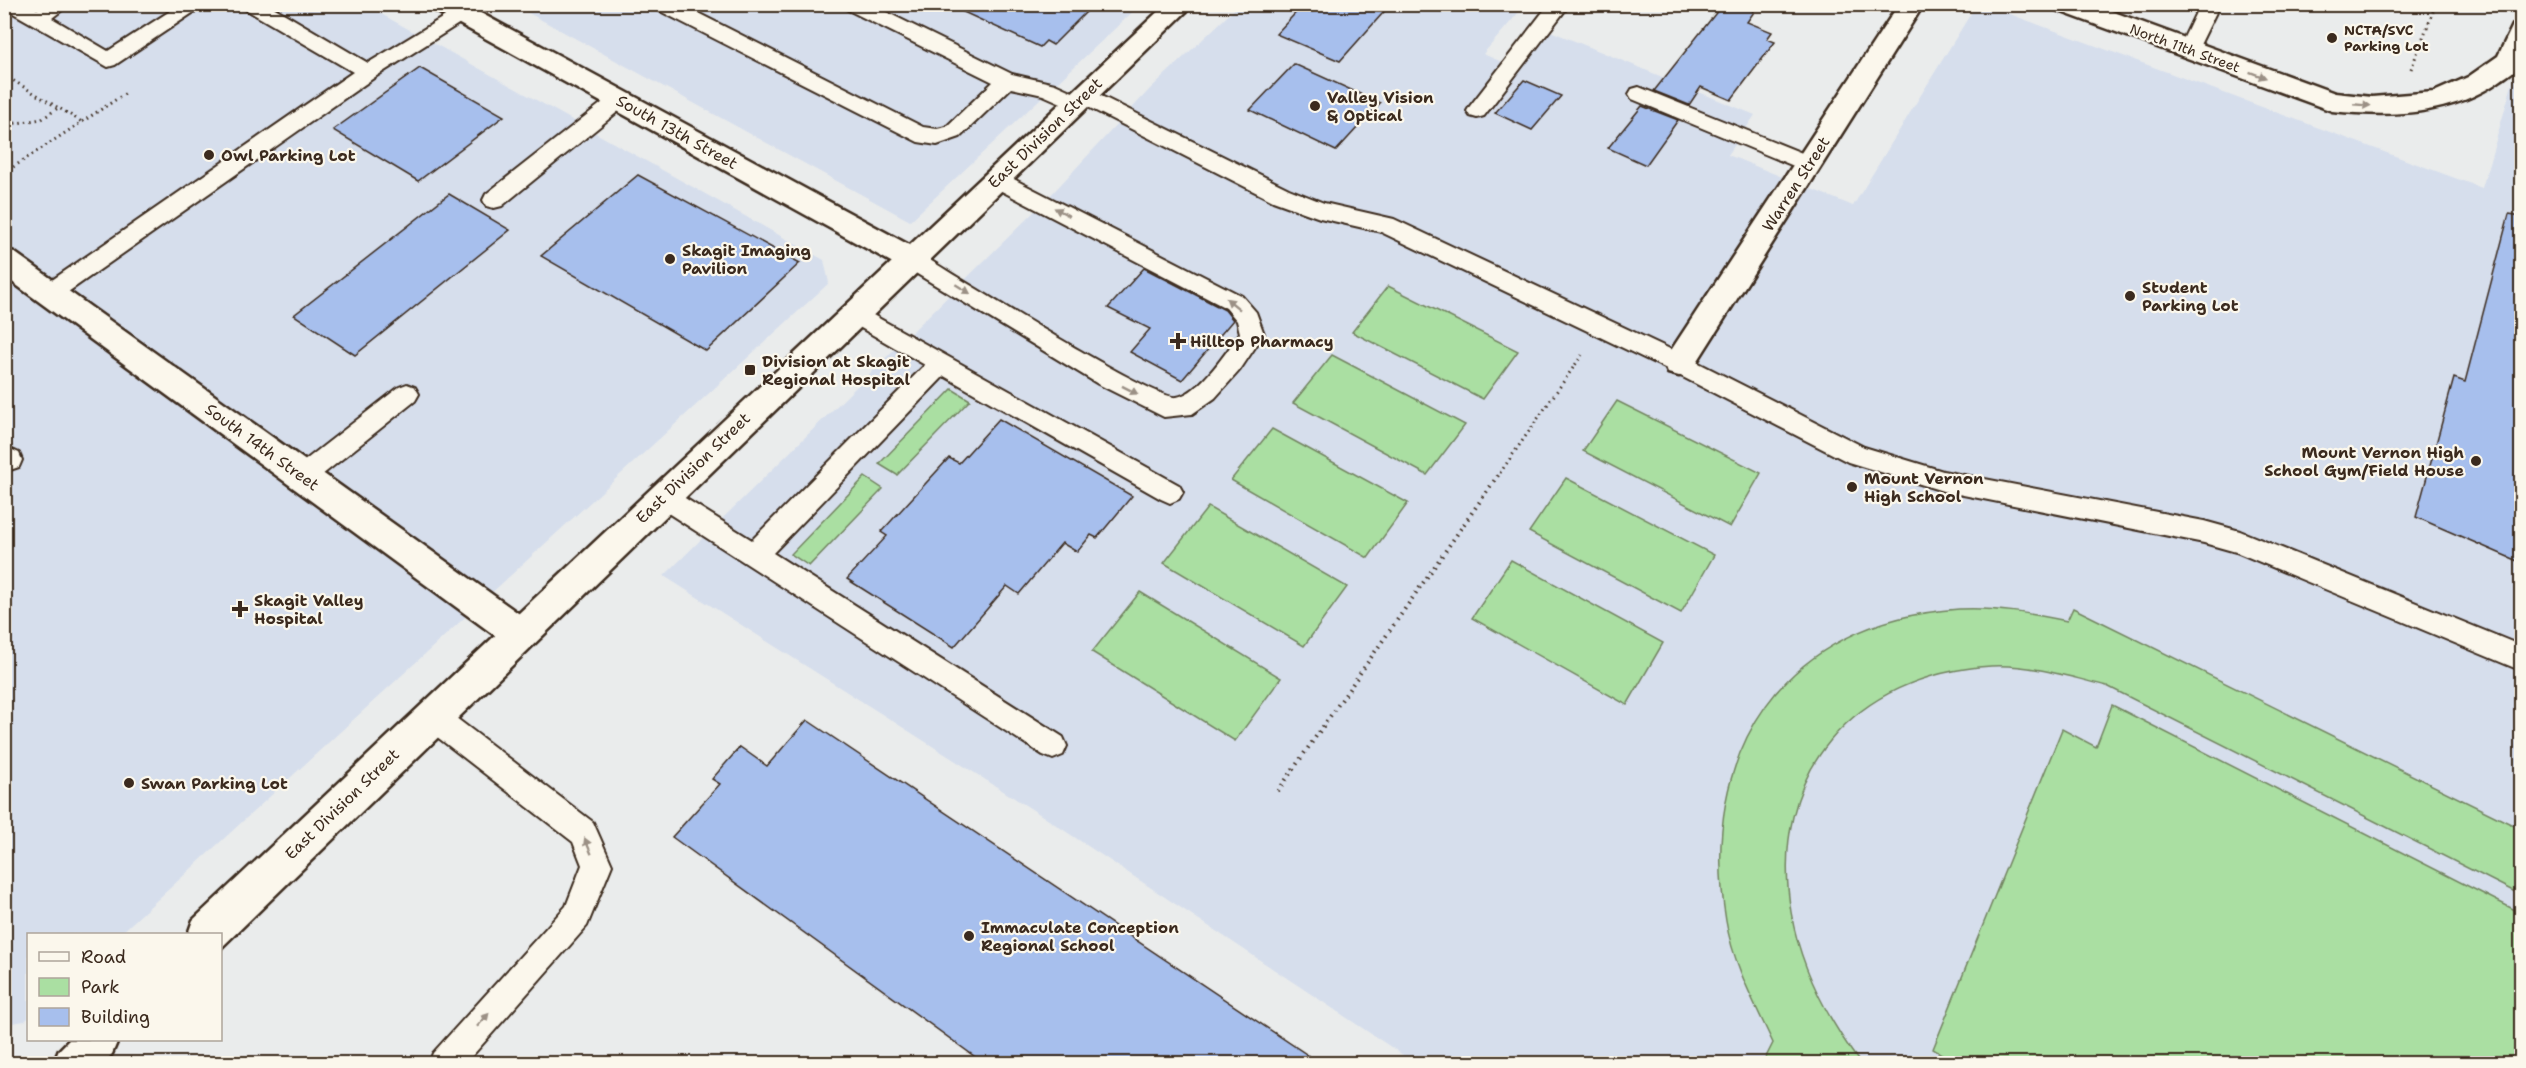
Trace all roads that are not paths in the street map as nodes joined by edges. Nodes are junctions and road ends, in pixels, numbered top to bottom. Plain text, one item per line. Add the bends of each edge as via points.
1 (13, 4) edge
2 (60, 4) edge
3 (196, 4) edge
4 (252, 4) edge
5 (663, 4) edge
6 (853, 4) edge
7 (1182, 4) edge
8 (1560, 4) edge
9 (1912, 4) edge
10 (2065, 4) edge
11 (2210, 4) edge
12 (461, 8) edge
13 (37, 18) junction
14 (2522, 31) edge
15 (2188, 50) junction
16 (368, 72) junction
17 (1007, 80) junction
18 (1639, 94) dead end
19 (619, 100) junction
20 (1081, 100) junction
21 (1477, 111) dead end
22 (1809, 164) junction
23 (998, 179) junction
24 (494, 200) dead end
25 (4, 260) edge
26 (912, 260) junction
27 (50, 293) junction
28 (855, 315) junction
29 (942, 363) junction
30 (1679, 364) junction
31 (408, 394) dead end
32 (303, 476) junction
33 (1170, 492) dead end
34 (663, 497) junction
35 (754, 555) junction
36 (520, 634) junction
37 (2522, 659) edge
38 (433, 717) junction
39 (1053, 746) dead end
40 (208, 933) edge
41 (97, 1041) edge
42 (73, 1064) edge
43 (444, 1064) edge

1 - 13 lane
2 - 13 lane
3 - 13 lane via 108,60
4 - 16 lane
5 - 17 lane via 918,134 937,137 953,132
6 - 17 lane
7 - 20 street, East Division Street
8 - 21 lane
9 - 22 street, Warren Street
10 - 15 street, North 11th Street
11 - 15 lane
12 - 16 lane
12 - 19 street, South 13th Street
15 -> 14 street, North 11th Street via 2332,102 2372,106 2438,101 2477,84 2509,61
16 - 27 lane
17 - 20 lane
18 - 22 lane
19 - 24 lane
19 - 26 street, South 13th Street
20 - 23 street, East Division Street
20 - 30 lane via 1281,195 1320,210 1386,225
22 - 30 street, Warren Street
23 - 26 street, East Division Street
26 -> 23 lane via 1106,377 1164,407 1183,407 1207,391 1252,334 1248,318 1234,302
25 - 27 street, South 14th Street
26 - 28 street, East Division Street
27 - 32 street, South 14th Street
28 - 29 lane
28 - 34 street, East Division Street
29 - 33 lane
29 - 35 lane
30 - 37 lane via 1857,455 1943,481 2240,542
31 - 32 lane
32 - 36 street, South 14th Street
34 - 35 lane
34 - 36 street, East Division Street
35 - 39 lane
36 - 38 street, East Division Street
38 - 40 street, East Division Street
43 -> 38 lane via 577,916 597,865 583,832
41 - 42 street

